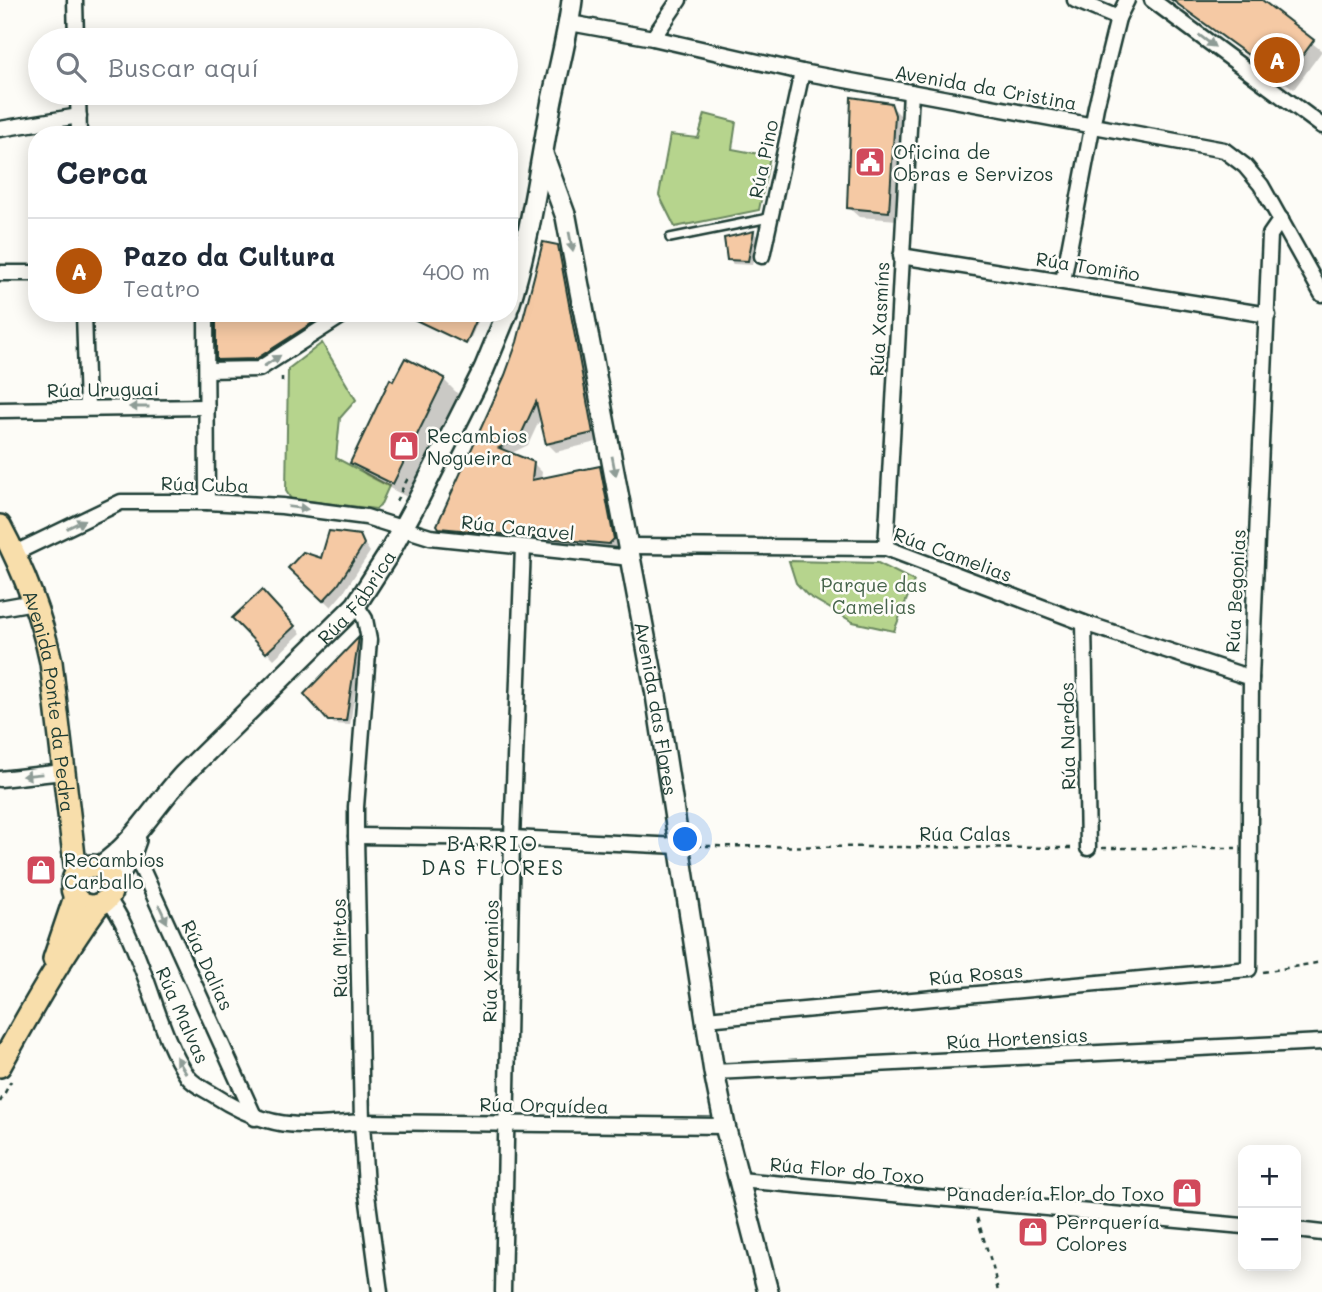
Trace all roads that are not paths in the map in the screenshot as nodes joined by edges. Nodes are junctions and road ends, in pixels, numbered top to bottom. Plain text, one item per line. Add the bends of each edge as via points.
1 (75, 0) edge
2 (572, 0) edge
3 (679, 0) edge
4 (1075, 0) edge
5 (1127, 0) edge
6 (1152, 0) edge
7 (1118, 18) junction
8 (570, 23) junction
9 (76, 28) edge
10 (653, 38) junction
11 (802, 72) junction
12 (911, 92) junction
13 (79, 105) edge
14 (79, 116) junction
15 (79, 126) edge
16 (1093, 126) junction
17 (1322, 126) edge
18 (0, 129) edge
19 (543, 154) junction
20 (532, 207) junction
21 (564, 207) junction
22 (769, 218) junction
23 (1281, 219) junction
24 (670, 238) dead end
25 (518, 256) edge
26 (762, 256) dead end
27 (901, 256) junction
28 (0, 273) edge
29 (28, 273) edge
30 (1063, 281) junction
31 (1322, 294) edge
32 (1268, 315) junction
33 (85, 322) edge
34 (206, 322) edge
35 (332, 322) edge
36 (503, 322) edge
37 (206, 370) junction
38 (87, 407) junction
39 (207, 407) junction
40 (0, 410) edge
41 (207, 502) junction
42 (0, 526) edge
43 (403, 528) junction
44 (523, 547) junction
45 (886, 548) junction
46 (630, 552) junction
47 (15, 553) junction
48 (34, 602) junction
49 (356, 605) junction
50 (0, 608) edge
51 (1084, 623) junction
52 (1251, 678) junction
53 (64, 772) junction
54 (0, 779) edge
55 (138, 833) junction
56 (356, 836) junction
57 (512, 838) junction
58 (679, 846) junction
59 (1088, 848) road end
60 (131, 854) junction
61 (89, 869) junction
62 (75, 897) junction
63 (106, 897) junction
64 (1249, 969) joint
65 (49, 978) junction
66 (706, 1019) junction
67 (1322, 1042) edge
68 (0, 1066) edge
69 (714, 1072) junction
70 (246, 1093) junction
71 (222, 1101) junction
72 (255, 1118) junction
73 (362, 1122) junction
74 (506, 1124) junction
75 (725, 1126) junction
76 (740, 1180) junction
77 (1238, 1226) edge
78 (1301, 1231) edge
79 (1322, 1233) edge
80 (380, 1292) edge
81 (503, 1292) edge
82 (768, 1292) edge

1 - 9 street
2 - 8 street
3 - 10 street
4 - 7 street
5 - 7 street
6 -> 17 street
7 - 16 street
8 - 10 street, Avenida da Cristina
8 - 19 street
10 - 11 street, Avenida da Cristina
11 - 12 street, Avenida da Cristina
11 - 22 street, Rúa Pino
12 - 16 street, Avenida da Cristina
12 - 27 street, Rúa Xasmíns
13 - 14 street
14 - 15 street
14 - 18 street
16 - 23 street, Avenida da Cristina via 1224,150 1245,166
16 - 30 street
19 - 20 street
19 - 21 street, Avenida das Flores
20 - 21 street via 548,201
20 - 25 street
21 -> 46 street, Avenida das Flores
22 - 24 lane
22 - 26 street, Rúa Pino
23 - 31 street, Avenida da Cristina
23 - 32 street, Rúa Begonias via 1270,235
27 - 30 street, Rúa Tomiño
27 - 45 street, Rúa Xasmíns
28 - 29 street
30 - 32 street, Rúa Tomiño
32 - 52 street, Rúa Begonias
33 - 38 street
34 - 37 street
37 -> 35 street via 259,369
36 - 43 street, Rúa Fábrica
37 - 39 street
39 -> 38 street, Rúa Uruguai
38 - 40 street, Rúa Uruguai
39 - 41 street
41 -> 43 street, Rúa Cuba via 366,517
47 -> 41 street, Rúa Cuba via 121,502
42 - 47 main road, Avenida Ponte da Pedra
43 - 44 street, Rúa Caravel via 430,537
43 - 49 street, Rúa Fábrica
44 - 46 street, Rúa Caravel
44 - 57 street, Rúa Xeranios
45 - 46 street, Rúa Camelias
45 - 51 street, Rúa Camelias
46 - 58 street, Avenida das Flores
47 - 48 main road, Avenida Ponte da Pedra
48 - 50 street
48 - 53 main road, Avenida Ponte da Pedra via 51,662
49 - 55 street, Rúa Fábrica via 184,774
49 - 56 street, Rúa Mirtos via 365,619 369,640
51 - 52 street, Rúa Camelias
51 - 59 street, Rúa Nardos
52 - 64 street, Rúa Begonias
53 -> 54 street
53 - 61 main road, Avenida Ponte da Pedra via 73,840
55 - 60 street, Rúa Fábrica
55 - 61 street, Rúa Fábrica
56 - 57 street
56 - 73 street, Rúa Mirtos
57 - 58 street
57 - 74 street, Rúa Xeranios
58 - 66 street, Avenida das Flores
60 - 63 street, Rúa Fábrica
60 -> 70 street, Rúa Dalias
61 - 62 main road via 72,882
61 - 63 main road via 108,874
62 - 63 main road via 88,905
62 - 65 main road
63 - 65 main road
71 -> 63 street, Rúa Malvas via 190,1080 174,1052 122,920
64 - 66 street, Rúa Rosas
65 - 68 main road
66 - 69 street, Avenida das Flores
67 - 69 street, Rúa Hortensias
69 - 75 street, Avenida das Flores
70 - 71 street
70 - 72 street, Rúa Dalias
71 - 72 street, Rúa Malvas
72 - 73 street via 277,1125
73 - 74 street, Rúa Orquídea
73 - 80 street, Rúa Mirtos
74 - 75 street, Rúa Orquídea
74 - 81 street, Rúa Xeranios
75 - 76 street, Avenida das Flores
76 - 77 street, Rúa Flor do Toxo
76 - 82 street, Avenida das Flores
78 - 79 street

